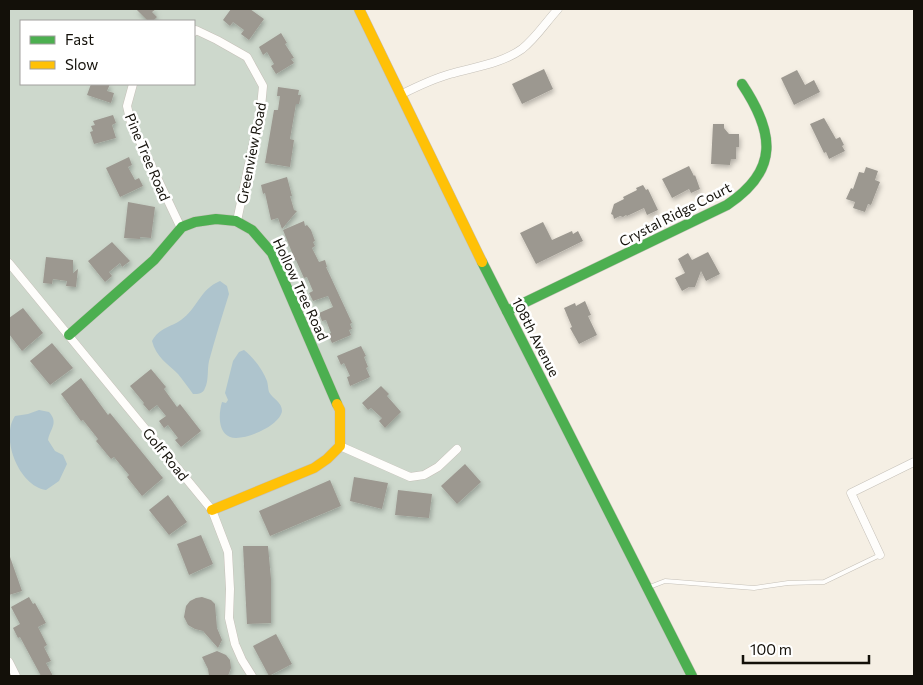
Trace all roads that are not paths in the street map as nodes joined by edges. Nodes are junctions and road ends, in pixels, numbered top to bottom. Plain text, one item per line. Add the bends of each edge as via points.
1 (359, 9) edge
2 (558, 9) edge
3 (195, 31) edge
4 (742, 84) dead end
5 (133, 85) edge
6 (400, 95) junction
7 (237, 221) junction
8 (181, 228) junction
9 (9, 263) edge
10 (507, 311) junction
11 (69, 335) junction
12 (340, 446) junction
13 (457, 449) dead end
14 (914, 462) edge
15 (212, 510) junction
16 (880, 555) joint
17 (647, 588) junction
18 (9, 662) edge
19 (16, 676) edge
20 (252, 676) edge
21 (692, 676) edge

1 - 6 street, 108th Avenue
2 - 6 street via 521,50
3 - 7 street, Greenview Road via 247,57 263,86
4 - 10 street, Crystal Ridge Court via 757,107 766,137 764,162 748,190 727,205
5 - 8 street, Pine Tree Road via 126,106 131,123
6 - 10 street, 108th Avenue
7 - 8 street, Hollow Tree Road via 217,218
7 - 12 street, Hollow Tree Road via 263,239 272,253 340,410
8 - 11 street via 154,262
9 - 11 street, Golf Road
10 - 17 street, 108th Avenue
11 - 15 street, Golf Road
12 - 13 street via 410,478 438,467
12 - 15 street via 314,468
14 - 16 street via 851,492
15 - 20 street, Golf Road via 228,552 230,618 235,644
16 - 17 lane via 824,582 754,588 666,581
17 - 21 street, 108th Avenue
18 - 19 street

